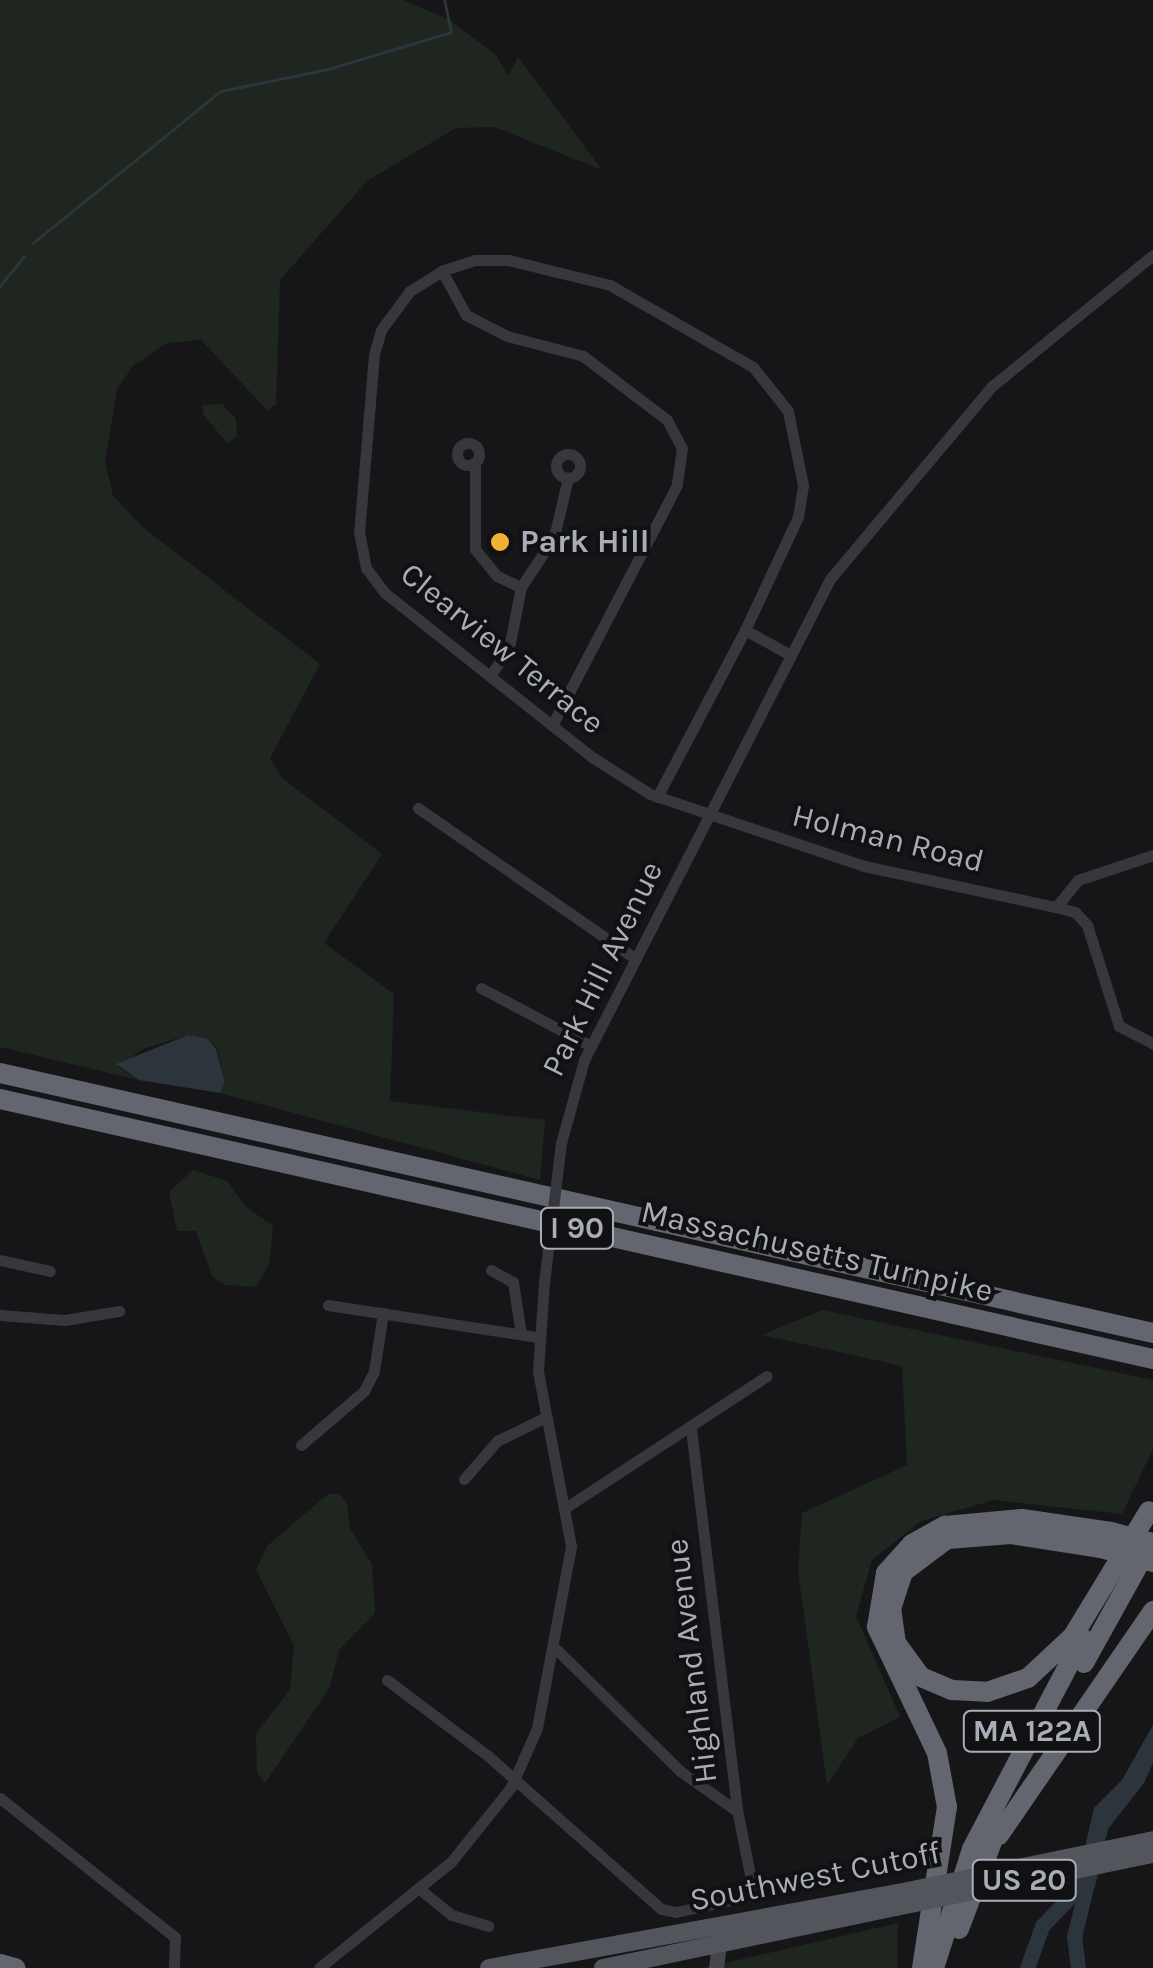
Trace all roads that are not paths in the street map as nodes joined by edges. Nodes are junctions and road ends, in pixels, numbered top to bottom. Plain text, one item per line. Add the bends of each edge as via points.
1 (1153, 255) edge
2 (442, 270) junction
3 (475, 462) dead end
4 (568, 478) dead end
5 (521, 587) junction
6 (744, 630) junction
7 (788, 653) junction
8 (490, 676) junction
9 (552, 725) junction
10 (657, 797) junction
11 (418, 808) dead end
12 (708, 819) junction
13 (1153, 855) edge
14 (1056, 907) junction
15 (636, 959) junction
16 (481, 988) dead end
17 (1153, 1043) edge
18 (591, 1046) junction
19 (0, 1073) edge
20 (0, 1099) edge
21 (0, 1260) edge
22 (491, 1270) dead end
23 (50, 1271) dead end
24 (328, 1305) dead end
25 (119, 1311) dead end
26 (0, 1314) edge
27 (383, 1314) junction
28 (1153, 1333) edge
29 (521, 1334) junction
30 (537, 1337) junction
31 (1153, 1359) edge
32 (767, 1376) dead end
33 (546, 1417) junction
34 (691, 1431) junction
35 (301, 1445) dead end
36 (464, 1479) dead end
37 (1151, 1507) edge
38 (565, 1508) junction
39 (1106, 1540) junction
40 (1153, 1540) edge
41 (1153, 1562) edge
42 (1153, 1611) edge
43 (555, 1648) junction
44 (386, 1680) dead end
45 (515, 1780) junction
46 (0, 1798) edge
47 (738, 1811) junction
48 (1153, 1840) edge
49 (990, 1844) junction
50 (1153, 1854) edge
51 (422, 1891) junction
52 (897, 1900) junction
53 (488, 1926) dead end
54 (719, 1944) junction
55 (0, 1964) edge
56 (516, 1966) edge
57 (15, 1968) edge
58 (174, 1968) edge
59 (320, 1968) edge
60 (488, 1968) edge
61 (604, 1968) edge
62 (716, 1968) edge
63 (922, 1968) edge
64 (934, 1968) edge
65 (947, 1968) edge

1 - 7 street, Park Hill Avenue via 965,413 842,561
2 - 6 street, Clearview Terrace via 508,260 610,285 753,367 776,392 794,426 804,485 798,517
2 - 8 street, Clearview Terrace via 409,292 378,342 360,556 385,592
2 - 9 street via 466,316 507,336 583,356 667,420 682,448 677,485
3 - 5 street via 474,549 497,576
4 - 5 street via 554,537
5 - 8 street via 509,648
6 - 7 street
6 - 10 street, Clearview Terrace
7 - 12 street, Park Hill Avenue
8 - 9 street, Clearview Terrace
9 - 10 street, Clearview Terrace
10 - 12 street, Clearview Terrace
11 - 15 street
12 - 14 street, Holman Road via 864,866
12 - 15 street, Park Hill Avenue
13 - 14 street via 1078,880
14 - 17 street via 1086,925 1119,1026
15 - 18 street, Park Hill Avenue
16 - 18 street
18 - 30 street, Park Hill Avenue, bridge via 561,1143
19 - 28 highway, Massachusetts Turnpike / I 90
20 - 31 highway, Massachusetts Turnpike / I 90
21 - 23 street
22 - 29 street via 514,1282
24 - 27 street
25 - 26 street via 65,1320
27 - 29 street
27 - 35 street via 374,1372 364,1390
29 - 30 street
30 - 33 street, Park Hill Avenue
32 - 34 street
33 - 36 street via 497,1441
33 - 38 street, Park Hill Avenue
34 - 38 street
34 - 47 street, Highland Avenue
37 - 39 highway via 1073,1636 1028,1678 988,1692 952,1690 921,1677 896,1643 891,1608 903,1572 948,1539 1011,1534
37 - 64 highway, MA 122A via 972,1850
38 - 43 street, Park Hill Avenue via 570,1555
39 - 40 highway, bridge
39 - 41 highway, bridge
39 - 63 highway via 1022,1519 944,1526 912,1544 886,1573 877,1627 924,1721 946,1792 944,1845
40 - 49 highway, MA 122A
42 - 49 highway
43 - 45 street, Park Hill Avenue via 537,1728
43 - 47 street via 680,1770
44 - 45 street
45 - 47 street, Highland Avenue via 661,1909 676,1912 736,1900 752,1884
45 - 51 street, Park Hill Avenue
46 - 58 street via 175,1937
48 - 52 main road, Southwest Cutoff / US 20, bridge
49 - 65 highway, MA 122A
50 - 52 main road, Southwest Cutoff / US 20, bridge
51 - 53 street via 452,1915
51 - 59 street, Park Hill Avenue
52 - 54 main road, Southwest Cutoff / US 20
52 - 56 main road, Southwest Cutoff / US 20
54 - 61 main road, Southwest Cutoff / US 20
54 - 62 main road
55 - 57 highway
56 - 60 main road, Southwest Cutoff / US 20

